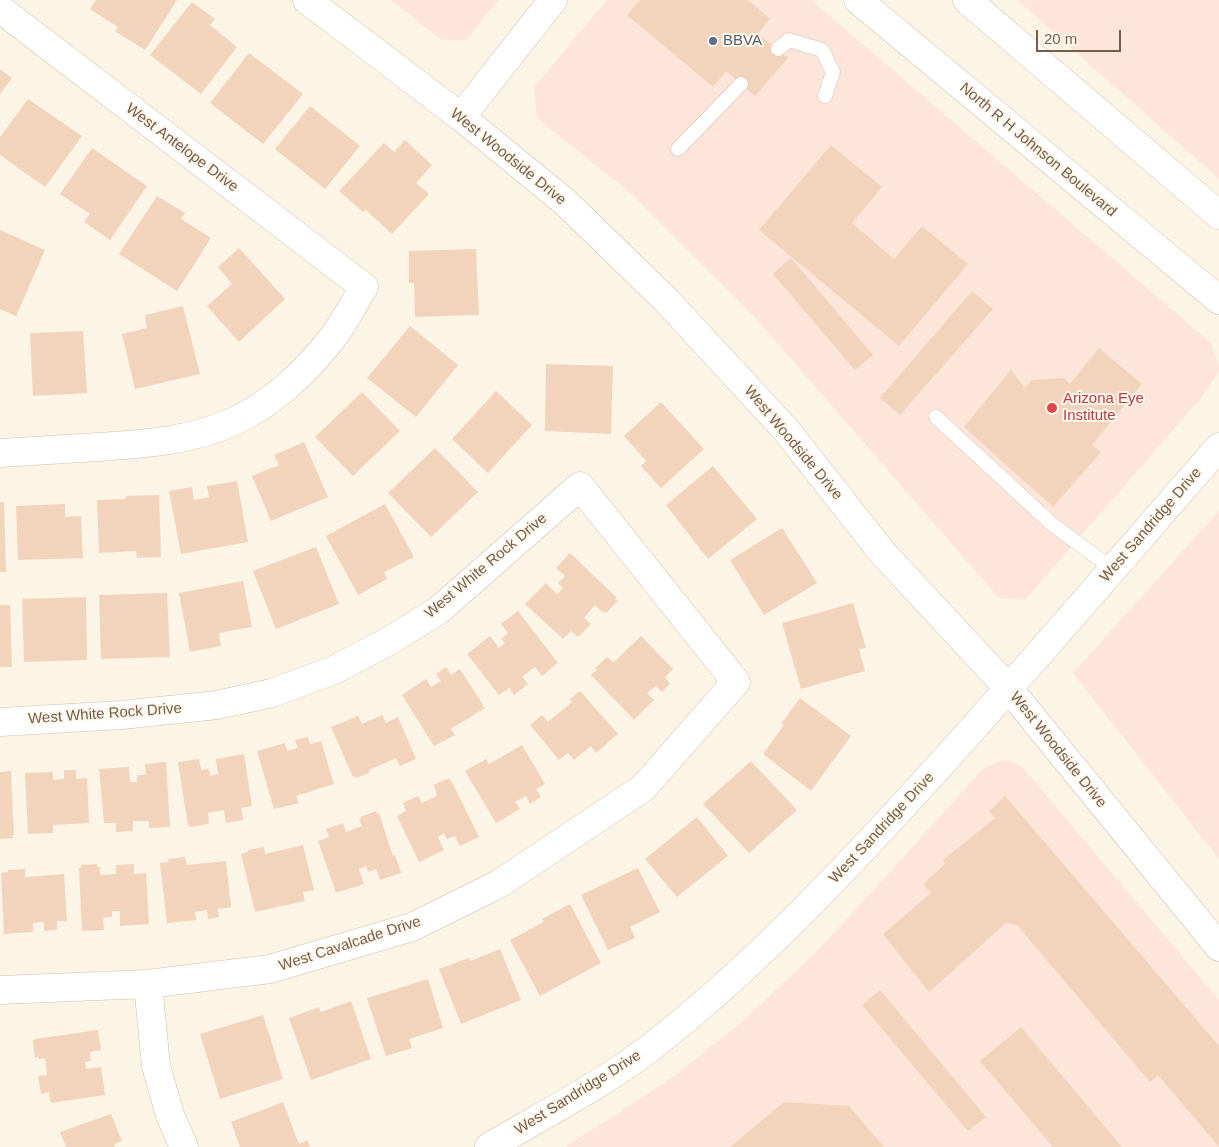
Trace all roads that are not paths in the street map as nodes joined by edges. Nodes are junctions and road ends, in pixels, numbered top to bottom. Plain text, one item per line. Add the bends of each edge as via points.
1 (307, 0) edge
2 (553, 0) edge
3 (858, 0) edge
4 (966, 0) edge
5 (0, 9) edge
6 (778, 49) dead end
7 (741, 84) dead end
8 (825, 96) dead end
9 (460, 117) junction
10 (678, 149) dead end
11 (1219, 215) edge
12 (1219, 300) edge
13 (936, 417) dead end
14 (1219, 447) edge
15 (0, 453) edge
16 (1113, 569) junction
17 (736, 682) joint
18 (1009, 689) junction
19 (0, 722) edge
20 (1219, 947) edge
21 (148, 984) junction
22 (0, 990) edge
23 (184, 1147) edge
24 (489, 1147) edge

1 - 9 street, West Woodside Drive
2 - 9 street
3 - 12 street, North R H Johnson Boulevard
4 - 11 street
5 - 15 street, West Antelope Drive via 364,287 331,341 313,361 271,398 235,421 201,434 156,443
6 - 8 lane via 789,40 822,50 833,72
7 - 10 lane
9 - 18 street, West Woodside Drive via 565,202 667,301 786,430 881,551
13 - 16 lane via 1054,525
14 - 16 street, West Sandridge Drive
16 - 18 street, West Sandridge Drive
17 - 19 street, West White Rock Drive via 580,486 439,610 389,642 334,670 272,693 217,705
17 - 21 street, West Cavalcade Drive via 643,788 499,884 412,927 270,969
18 - 20 street, West Woodside Drive
18 - 24 street, West Sandridge Drive via 861,853 726,986 648,1049 600,1082
21 - 22 street, West Cavalcade Drive
21 - 23 street via 156,1066 170,1115

